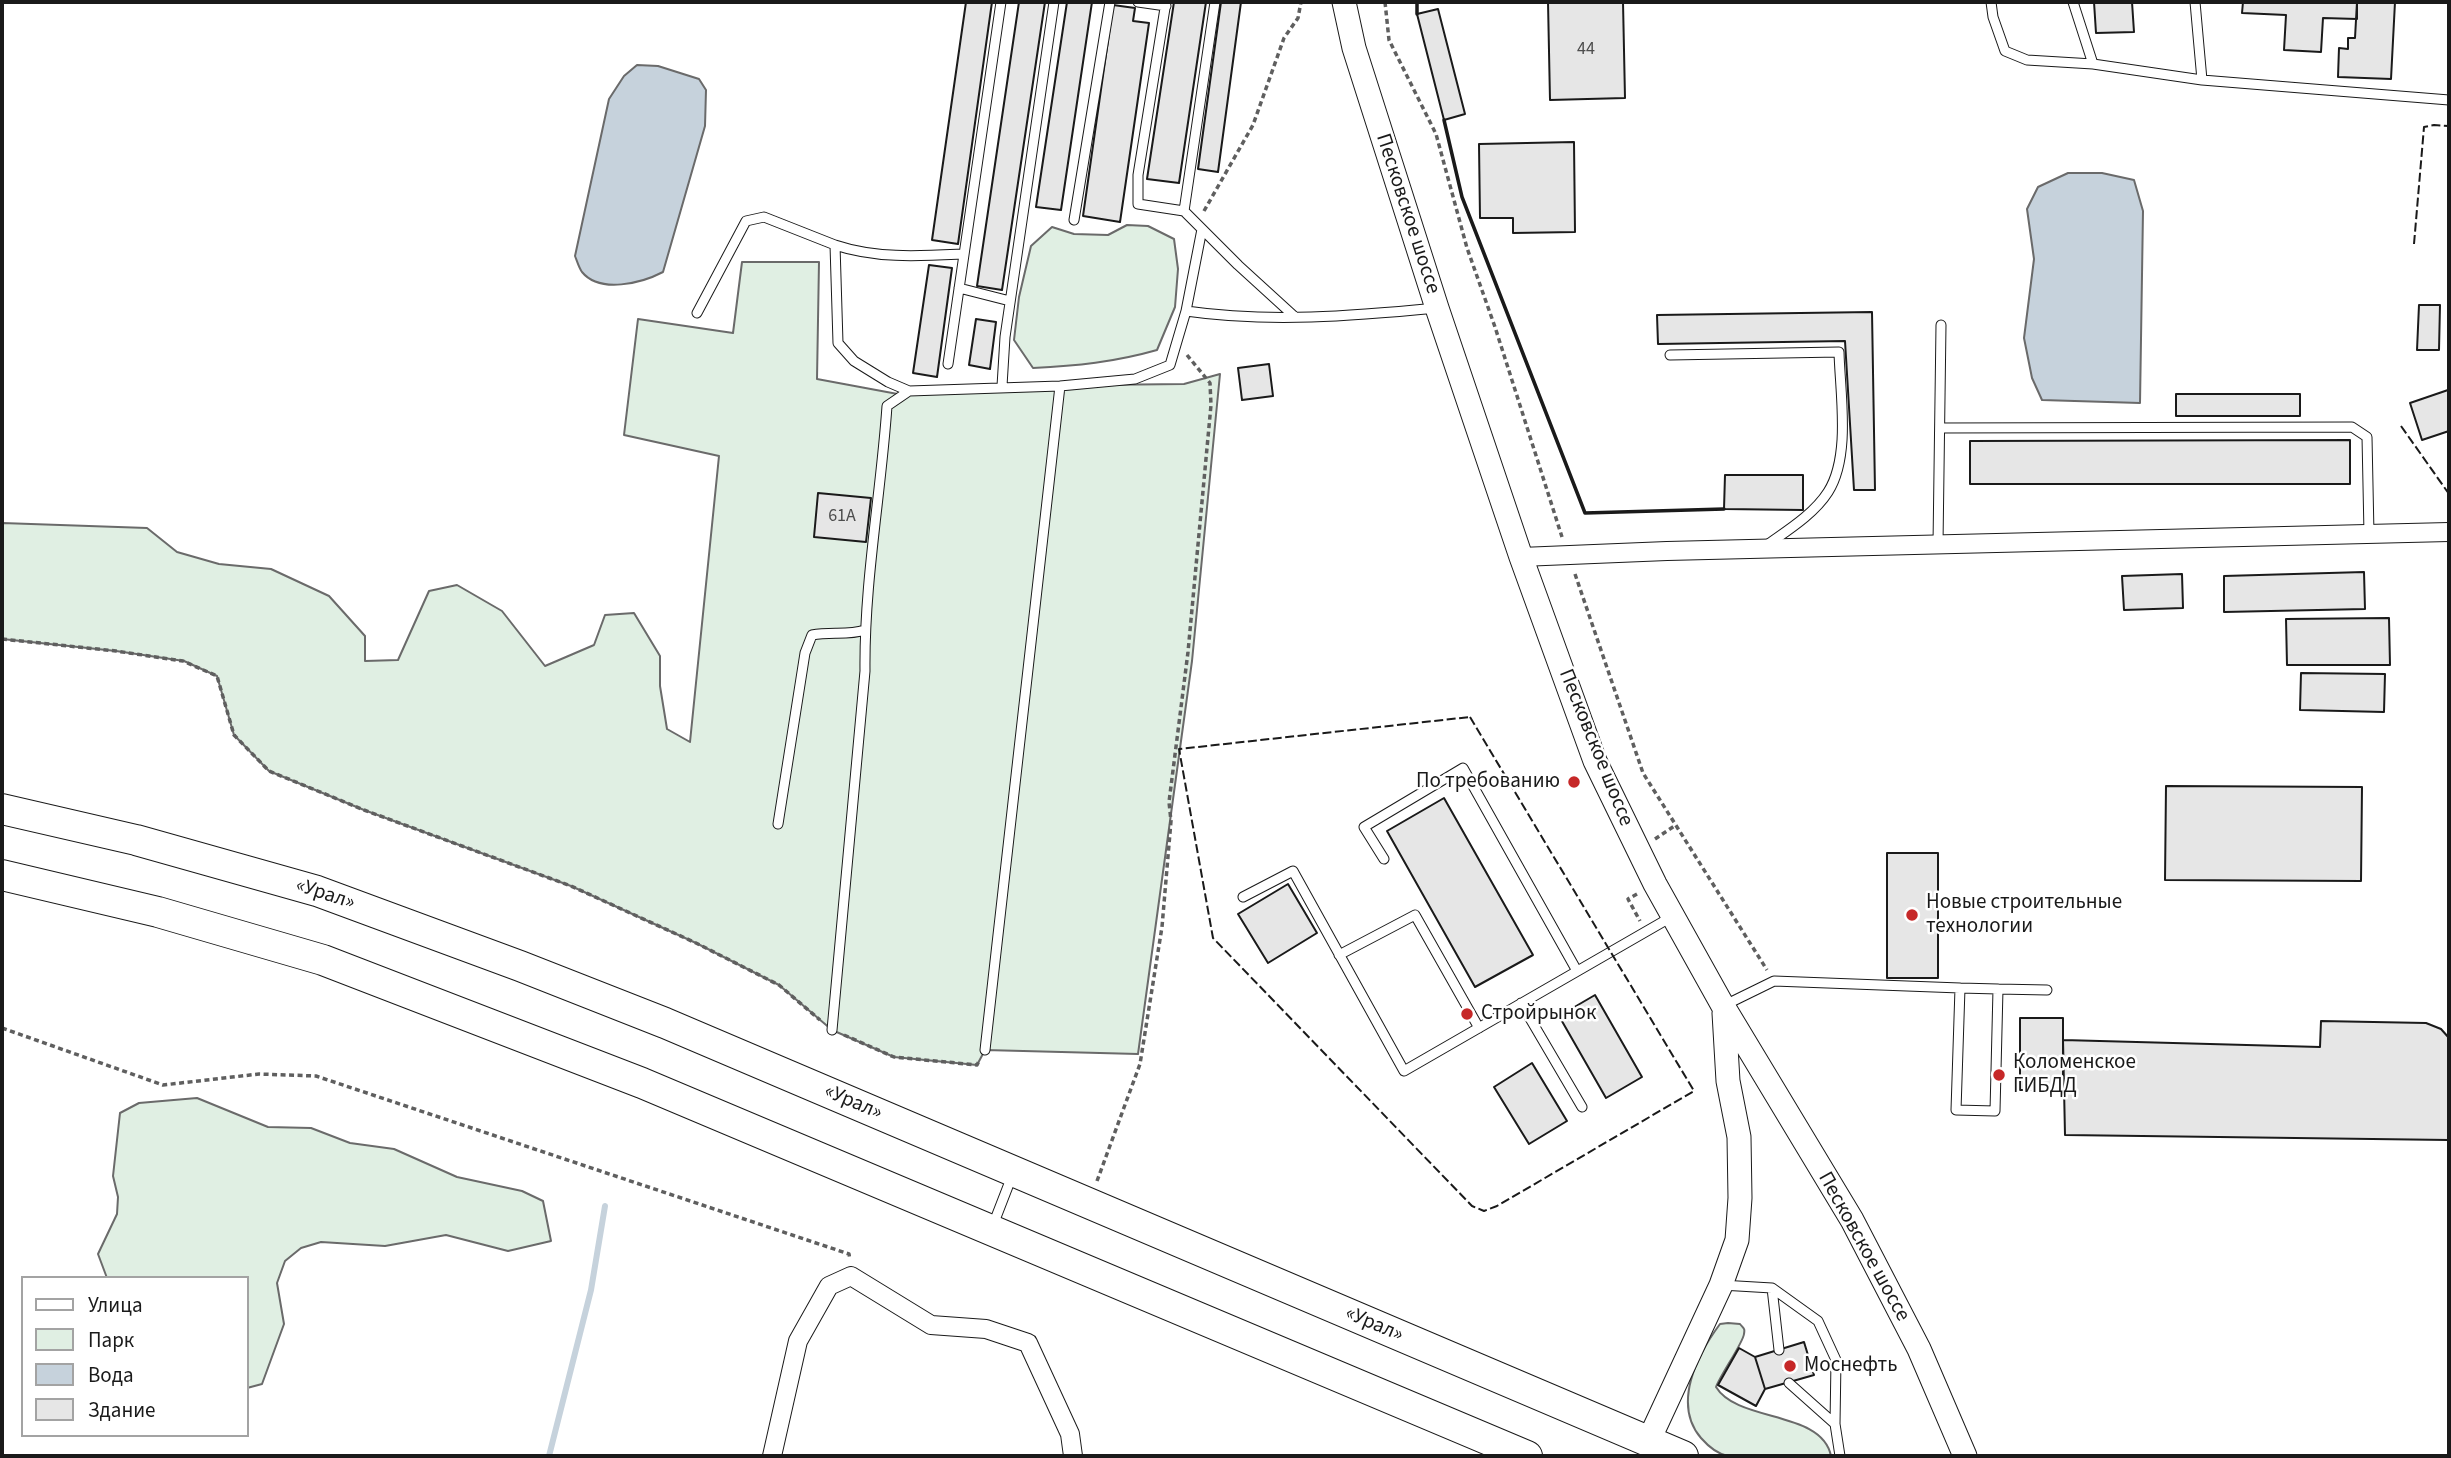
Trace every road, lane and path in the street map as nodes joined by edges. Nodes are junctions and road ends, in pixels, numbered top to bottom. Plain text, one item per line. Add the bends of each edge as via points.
1 (1001, 2) edge
2 (1054, 2) edge
3 (1110, 2) edge
4 (1138, 2) edge
5 (1215, 2) edge
6 (1301, 2) edge
7 (1344, 2) edge
8 (1385, 2) edge
9 (1992, 2) edge
10 (2073, 2) edge
11 (2194, 2) edge
12 (1166, 4) edge
13 (2093, 64) junction
14 (2202, 80) junction
15 (2449, 100) edge
16 (1184, 211) junction
17 (1074, 220) dead end
18 (1202, 229) junction
19 (835, 245) junction
20 (964, 254) junction
21 (959, 288) junction
22 (1010, 301) junction
23 (1437, 308) junction
24 (1186, 312) junction
25 (697, 313) dead end
26 (1295, 317) junction
27 (1941, 325) dead end
28 (1177, 342) junction
29 (1670, 355) dead end
30 (948, 364) dead end
31 (1002, 386) junction
32 (1060, 386) junction
33 (909, 391) junction
34 (1940, 428) junction
35 (2449, 532) edge
36 (2369, 534) junction
37 (1938, 544) junction
38 (1763, 549) junction
39 (1568, 555) junction
40 (1521, 557) junction
41 (865, 630) junction
42 (2, 639) edge
43 (2, 809) edge
44 (778, 824) dead end
45 (1384, 859) dead end
46 (2, 875) edge
47 (1243, 897) dead end
48 (1674, 915) junction
49 (1339, 955) junction
50 (1577, 971) junction
51 (1774, 981) junction
52 (1959, 988) junction
53 (1998, 989) junction
54 (2047, 990) dead end
55 (1521, 1003) junction
56 (1723, 1006) junction
57 (2, 1028) edge
58 (1479, 1028) junction
59 (832, 1030) junction
60 (985, 1050) joint
61 (1758, 1066) junction
62 (1728, 1081) junction
63 (1582, 1107) dead end
64 (1014, 1172) junction
65 (1096, 1185) dead end
66 (991, 1230) junction
67 (851, 1276) junction
68 (1721, 1285) junction
69 (1772, 1288) junction
70 (1779, 1350) dead end
71 (1789, 1383) dead end
72 (1835, 1424) junction
73 (1648, 1442) junction
74 (1963, 1451) edge
75 (772, 1456) edge
76 (1073, 1456) edge
77 (1527, 1456) edge
78 (1683, 1456) edge
79 (1840, 1456) edge

1 - 20 lane
2 - 22 lane
3 - 17 lane
4 - 12 lane
5 - 16 lane
6 - 18 path via 1254,125 1203,214
7 - 23 street, Песковское шоссе via 1354,48
8 - 39 path via 1389,40 1436,134 1467,247
9 - 13 lane via 2004,51 2027,60
10 - 13 lane
11 - 14 lane
12 - 16 lane via 1138,175 1138,204
13 - 14 lane
14 - 15 lane
16 - 18 lane
18 - 24 lane
18 - 26 lane
19 - 20 lane via 894,256
19 - 25 lane via 764,217 746,222
19 - 33 lane via 838,343 853,361
20 - 21 lane
21 - 22 lane
21 - 30 lane
22 - 31 lane
23 - 26 lane
23 - 40 street, Песковское шоссе
24 - 26 lane
24 - 28 lane
27 - 34 lane
28 - 32 lane via 1170,365 1135,379
28 - 65 path via 1210,383 1211,405 1169,802 1162,927 1140,1064
29 - 38 lane via 1839,352 1840,464 1828,492 1808,515
31 - 32 lane
31 - 33 lane
32 - 60 lane
33 - 41 lane via 887,405
34 - 36 lane via 2352,427 2367,437
34 - 37 lane
35 - 36 street
36 - 37 street
37 - 38 street
38 - 39 street
39 - 40 street
39 - 51 path via 1643,774
40 - 48 street, Песковское шоссе via 1595,761
41 - 44 lane via 851,635 812,635 804,653
41 - 59 lane
42 - 59 path via 184,661 217,676 234,734 270,771 571,886 684,937 779,985
43 - 64 highway, «Урал» via 136,840 317,891 665,1023
45 - 50 lane via 1364,827 1463,768
46 - 66 highway via 158,912 323,960 642,1083
47 - 49 lane via 1293,871
48 - 50 lane
48 - 56 street, Песковское шоссе
49 - 58 lane via 1415,915
49 - 58 lane via 1404,1071
50 - 55 lane
51 - 52 lane
51 - 56 lane
52 - 53 lane
52 - 53 lane via 1956,1110 1995,1111
53 - 54 lane
55 - 58 lane
55 - 63 lane
56 - 61 street, Песковское шоссе
56 - 62 street
57 - 67 path via 163,1085 259,1074 316,1076 849,1254
59 - 60 path via 894,1057 977,1065
61 - 62 street via 1746,1065
61 - 74 street, Песковское шоссе via 1852,1220 1919,1349
62 - 68 street via 1739,1137 1740,1198 1737,1240
64 - 66 lane
64 - 73 highway, «Урал»
66 - 77 highway
67 - 75 street via 829,1286 798,1340
67 - 76 street via 931,1325 986,1329 1028,1343 1070,1434
68 - 69 lane
68 - 73 street
69 - 70 lane
69 - 72 lane via 1818,1321 1836,1360
71 - 72 lane
72 - 79 lane
73 - 78 highway, «Урал»

